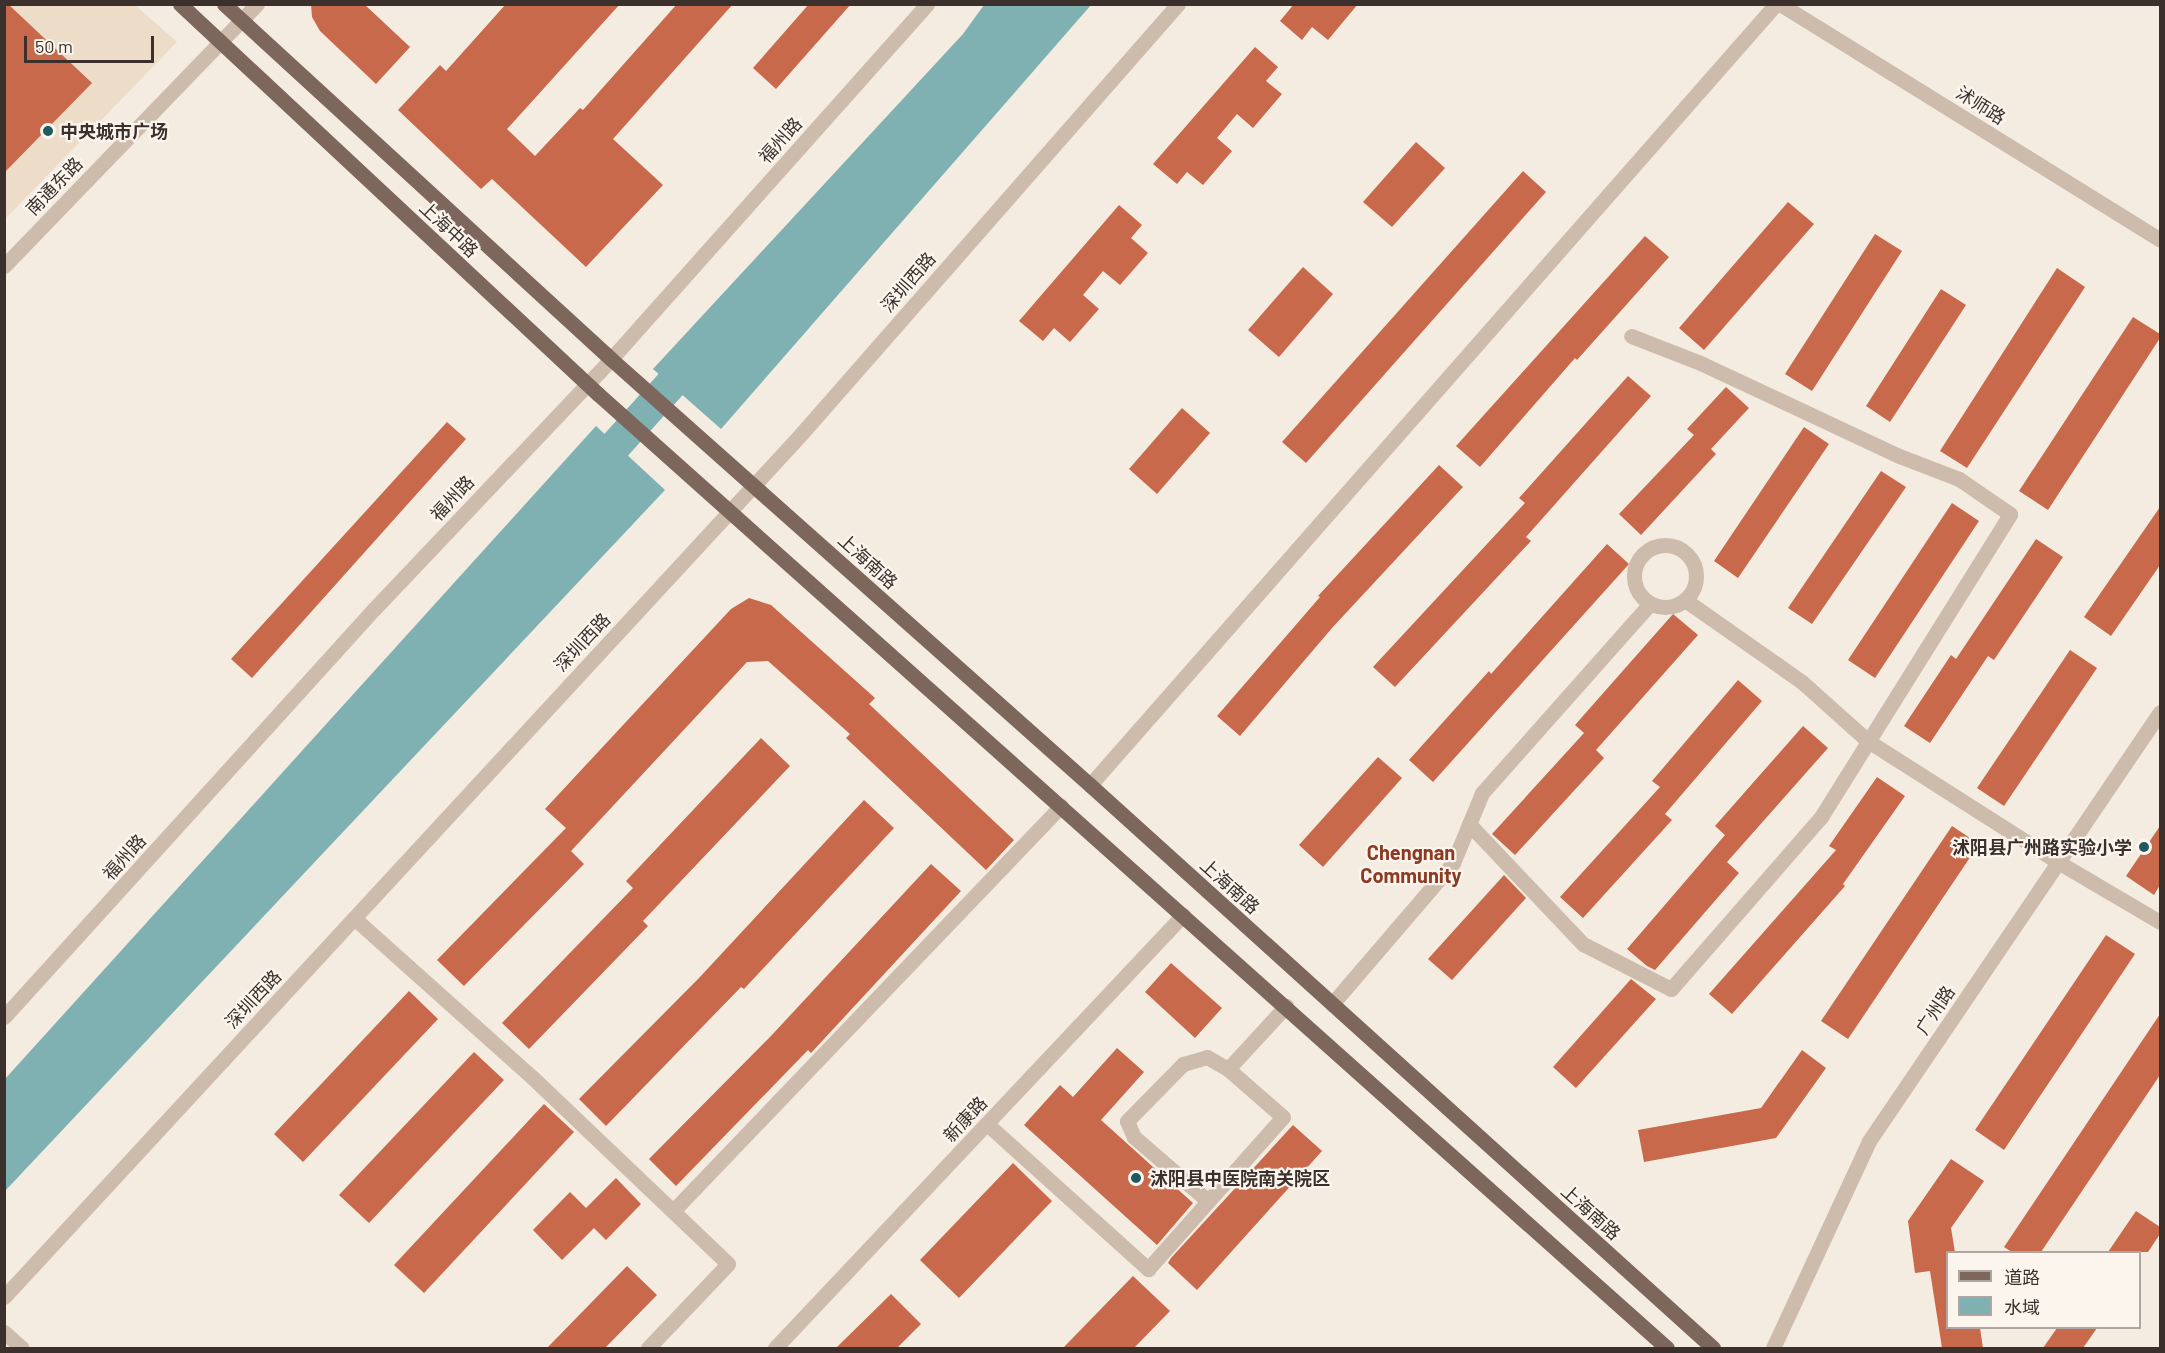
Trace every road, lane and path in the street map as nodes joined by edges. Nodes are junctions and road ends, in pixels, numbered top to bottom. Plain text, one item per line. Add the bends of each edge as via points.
1 (180, 4) edge
2 (224, 4) edge
3 (257, 4) edge
4 (927, 4) edge
5 (1178, 4) edge
6 (1778, 4) edge
7 (242, 20) junction
8 (221, 42) junction
9 (2160, 240) edge
10 (4, 266) edge
11 (1631, 336) dead end
12 (617, 364) junction
13 (592, 389) junction
14 (719, 454) joint
15 (753, 486) junction
16 (729, 512) junction
17 (1685, 600) junction
18 (1650, 604) junction
19 (2160, 712) edge
20 (1868, 741) junction
21 (1090, 785) junction
22 (1061, 806) junction
23 (1469, 824) junction
24 (2058, 862) junction
25 (1184, 915) junction
26 (354, 918) junction
27 (2160, 922) edge
28 (1332, 1004) junction
29 (1286, 1006) junction
30 (4, 1017) edge
31 (1228, 1069) junction
32 (987, 1124) junction
33 (1208, 1201) junction
34 (673, 1211) junction
35 (4, 1296) edge
36 (4, 1332) edge
37 (22, 1348) edge
38 (648, 1348) edge
39 (775, 1348) edge
40 (1667, 1348) edge
41 (1713, 1348) edge
42 (1773, 1348) edge

1 - 8 main road, 上海中路
2 - 7 main road, 上海中路
3 - 7 street, 南通东路
4 - 12 street, 福州路
5 - 15 street, 深圳西路
6 - 9 street, 沭师路
6 - 21 street
7 - 8 street, 南通东路
7 - 12 main road, 上海中路
8 - 10 street, 南通东路
8 - 13 main road, 上海中路
11 - 20 street via 1703,364 1899,456 1959,479 2010,514
12 - 13 street, 福州路
12 - 14 main road, 上海中路
13 - 16 main road, 上海中路
13 - 30 street, 福州路 via 374,609
14 - 15 main road, 上海南路
15 - 16 street, 深圳西路
15 - 21 main road, 上海南路
16 - 22 main road
16 - 26 street, 深圳西路
17 - 18 street via 1668,608
17 - 18 street via 1696,582 1693,561 1687,553 1667,545 1647,550 1635,568 1636,589
17 - 20 street via 1802,682
18 - 23 street via 1482,793
19 - 24 street, 广州路
20 - 23 street via 1821,817 1671,989 1583,944
20 - 24 street
21 - 28 main road, 上海南路
22 - 25 main road
22 - 34 street
23 - 28 street via 1452,863
24 - 27 street
24 - 42 street, 广州路 via 1869,1141
25 - 29 main road
25 - 32 street, 新康路
26 - 34 street via 533,1078
26 - 35 street, 深圳西路
28 - 41 main road, 上海南路
29 - 31 street
29 - 40 main road
31 - 33 street via 1283,1117
31 - 33 street via 1207,1057 1183,1064 1127,1121 1134,1137
32 - 33 street via 1148,1269
32 - 39 street, 新康路
34 - 38 street via 728,1264
36 - 37 street

